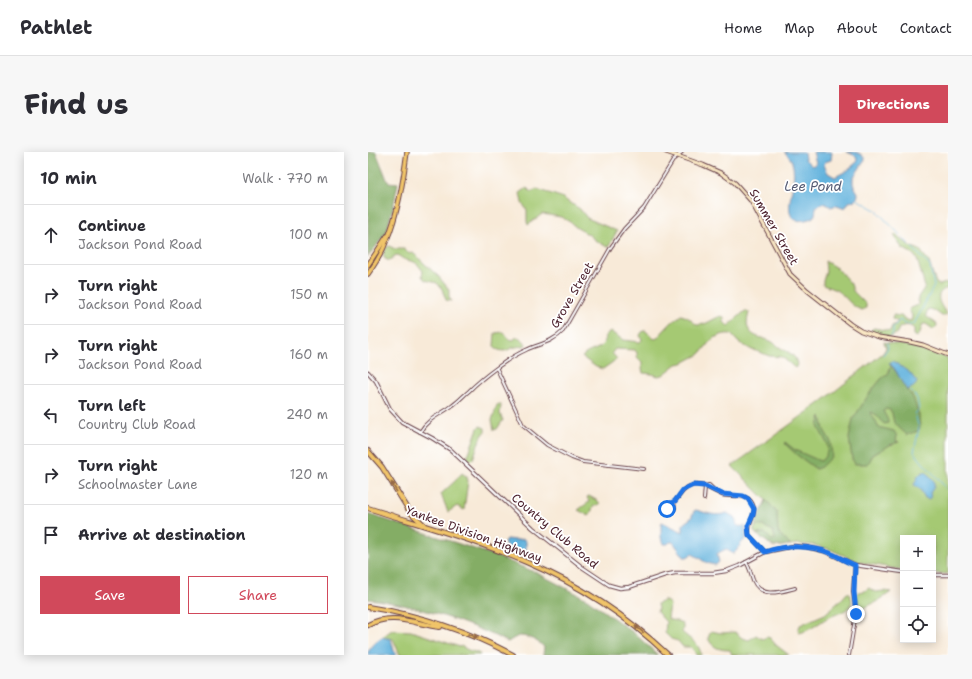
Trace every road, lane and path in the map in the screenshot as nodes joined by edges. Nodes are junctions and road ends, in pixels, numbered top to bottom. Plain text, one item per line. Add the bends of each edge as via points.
1 (407, 152) edge
2 (666, 152) edge
3 (682, 152) edge
4 (678, 156) junction
5 (390, 231) junction
6 (368, 265) edge
7 (368, 274) edge
8 (948, 355) edge
9 (497, 369) junction
10 (368, 372) edge
11 (420, 432) junction
12 (368, 451) edge
13 (644, 469) dead end
14 (705, 486) junction
15 (704, 499) dead end
16 (674, 502) junction
17 (368, 508) edge
18 (428, 527) junction
19 (765, 552) junction
20 (746, 561) junction
21 (855, 565) junction
22 (900, 572) edge
23 (936, 575) edge
24 (948, 575) edge
25 (795, 588) dead end
26 (368, 607) edge
27 (368, 624) edge
28 (449, 628) junction
29 (513, 655) edge
30 (668, 655) edge
31 (849, 655) edge

1 - 5 main road via 399,201
2 - 4 main road, Summer Street
3 - 4 street, Grove Street
4 - 8 main road, Summer Street via 721,173 741,189 757,211 790,274 850,324 880,337 923,345
4 - 9 street, Grove Street via 644,208 611,247 563,331 556,338 525,350
5 - 6 main road
5 - 7 main road
9 - 11 street, Grove Street via 455,404 431,420
9 - 13 street via 524,425 547,444 583,462
10 - 11 street via 376,381 393,413 402,422
11 - 20 street, Country Club Road via 454,453 533,528 609,585 629,587 675,573 713,573 731,569
18 -> 12 highway via 410,512 382,467
14 - 15 street
14 - 16 street via 688,486
14 - 19 street via 722,494 743,496 748,499 754,509 748,526 749,535
16 - 16 street via 666,508 671,512 675,508
17 - 18 highway, Yankee Division Highway
30 -> 18 highway, Yankee Division Highway via 620,615 558,577 510,555
19 - 20 street, Country Club Road
19 - 21 street, Country Club Road via 788,547 806,547 830,553
20 - 25 street via 755,584 762,591 774,593
21 - 22 street, Country Club Road
21 - 31 street via 856,618
23 - 24 street
26 - 28 highway via 412,616
27 - 28 highway via 391,618
28 -> 29 highway

